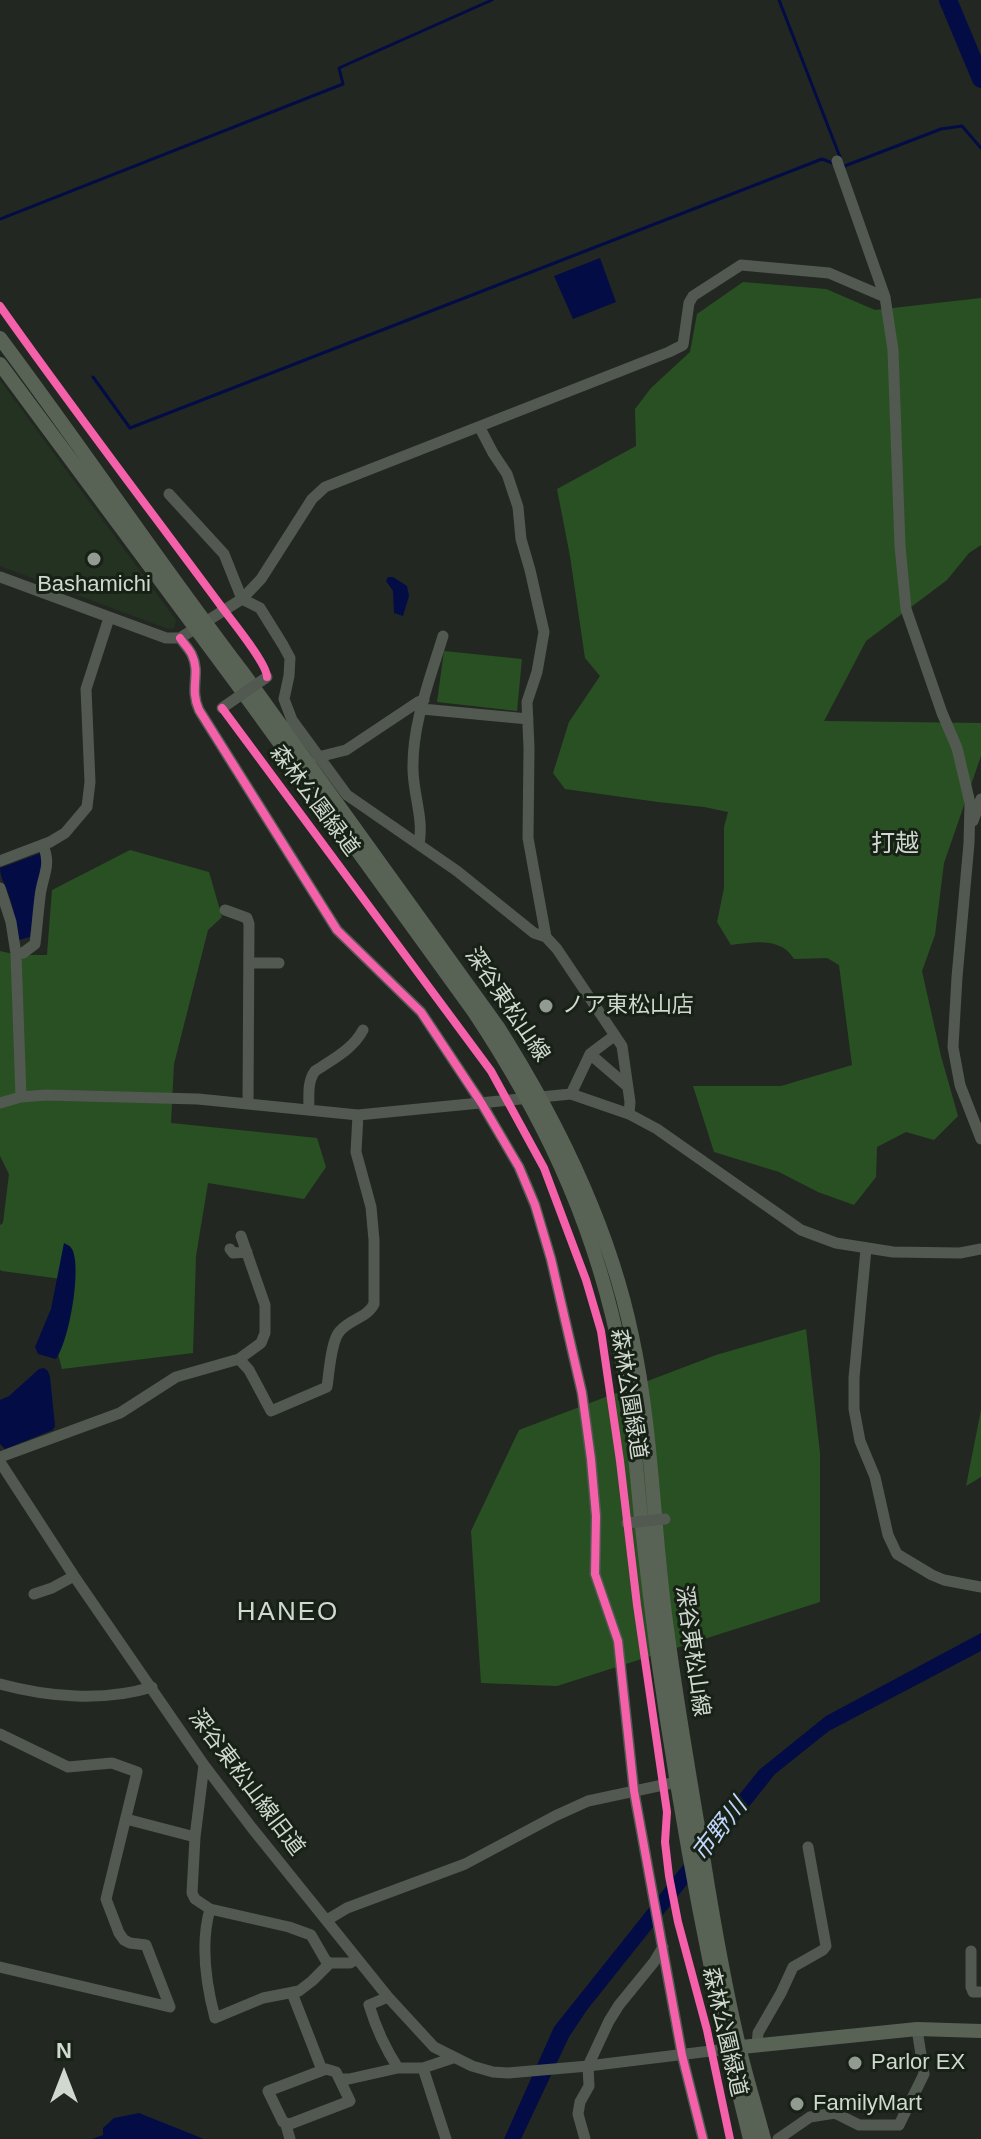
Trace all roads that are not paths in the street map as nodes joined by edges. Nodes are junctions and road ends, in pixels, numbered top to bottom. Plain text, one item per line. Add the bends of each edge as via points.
1 (837, 161) dead end
2 (885, 297) junction
3 (0, 338) edge
4 (0, 364) edge
5 (480, 428) junction
6 (169, 494) dead end
7 (0, 577) edge
8 (242, 599) junction
9 (109, 618) junction
10 (200, 626) junction
11 (443, 636) dead end
12 (180, 638) junction
13 (267, 677) dead end
14 (423, 704) junction
15 (222, 708) dead end
16 (528, 719) junction
17 (318, 757) junction
18 (981, 799) edge
19 (970, 829) junction
20 (419, 844) junction
21 (43, 845) junction
22 (0, 861) edge
23 (0, 888) edge
24 (225, 910) dead end
25 (546, 937) junction
26 (16, 954) junction
27 (249, 963) junction
28 (279, 963) dead end
29 (363, 1030) dead end
30 (614, 1036) junction
31 (590, 1054) junction
32 (626, 1085) junction
33 (571, 1094) junction
34 (21, 1097) junction
35 (534, 1098) junction
36 (0, 1103) edge
37 (248, 1104) junction
38 (482, 1104) junction
39 (309, 1110) junction
40 (629, 1114) junction
41 (358, 1115) junction
42 (981, 1139) edge
43 (241, 1236) dead end
44 (230, 1249) dead end
45 (866, 1249) junction
46 (981, 1249) edge
47 (247, 1252) junction
48 (239, 1359) junction
49 (0, 1460) edge
50 (665, 1519) dead end
51 (627, 1523) dead end
52 (74, 1576) junction
53 (981, 1587) edge
54 (34, 1594) dead end
55 (0, 1684) edge
56 (152, 1687) junction
57 (0, 1734) edge
58 (204, 1765) junction
59 (677, 1782) junction
60 (634, 1791) junction
61 (126, 1819) junction
62 (690, 1820) junction
63 (195, 1837) junction
64 (808, 1847) dead end
65 (210, 1909) junction
66 (328, 1921) junction
67 (311, 1935) junction
68 (663, 1947) junction
69 (971, 1951) dead end
70 (357, 1959) junction
71 (330, 1963) junction
72 (0, 1967) edge
73 (981, 1992) edge
74 (292, 1993) junction
75 (388, 1997) junction
76 (917, 2029) junction
77 (981, 2031) edge
78 (757, 2046) junction
79 (733, 2048) junction
80 (682, 2055) junction
81 (453, 2058) junction
82 (583, 2067) junction
83 (398, 2068) junction
84 (423, 2068) junction
85 (322, 2070) junction
86 (340, 2079) junction
87 (286, 2125) junction
88 (290, 2139) edge
89 (446, 2139) edge
90 (585, 2139) edge
91 (703, 2139) edge
92 (750, 2139) edge
93 (764, 2139) edge
94 (778, 2139) edge

1 - 2 street
2 - 5 street via 829,273 741,265 693,296 683,345
2 - 19 street via 895,379 906,609 957,748 970,803
3 - 10 main road, 深谷東松山線 via 103,478
4 - 10 main road, 深谷東松山線
5 - 8 street via 325,487
5 - 16 street via 507,474 518,507 544,632 527,702
6 - 8 street via 224,554
7 - 9 street
8 - 10 street
8 - 17 street via 260,608 290,658 284,699
9 - 12 street
9 - 21 street via 86,689 87,807 65,833
10 - 12 street
10 - 35 main road, 深谷東松山線
11 - 14 street
12 - 38 street via 193,657 193,694 199,710 337,930 421,1012
13 - 15 street, bridge
14 - 16 street
14 - 17 street via 418,702 346,750
14 - 20 street via 413,772
16 - 25 street via 528,838
17 - 20 street via 347,795
18 - 19 street
19 - 42 street via 953,1047 960,1085
20 - 25 street
21 - 22 street
21 - 26 street via 47,872 35,944
23 - 26 street
24 - 27 street via 247,918
25 - 30 street
26 - 34 street
27 - 28 street
27 - 37 street
29 - 39 street via 348,1049 315,1071
30 - 31 street
30 - 32 street via 622,1046
31 - 32 street
31 - 33 street
32 - 40 street
33 - 35 street
33 - 40 street
34 - 36 street
34 - 37 street
35 - 38 street
35 - 59 main road, 深谷東松山線 via 599,1266 618,1338
35 - 62 main road, 深谷東松山線 via 577,1172 601,1228 632,1335
37 - 39 street
38 - 41 street
38 - 60 street via 535,1205 569,1333 591,1459 595,1574 618,1641
39 - 41 street
40 - 45 street via 801,1230
41 - 48 street via 356,1152 374,1240 371,1311 339,1331 327,1387 271,1411
43 - 47 street
44 - 47 street
45 - 46 street
45 - 53 street via 854,1409 888,1535 897,1554 932,1575
47 - 48 street via 264,1298 266,1327 261,1343
48 - 49 street via 176,1377 120,1413
49 - 52 street, 深谷東松山線旧道
50 - 51 street, bridge
52 - 54 street
52 - 56 street, 深谷東松山線旧道
55 - 56 street via 99,1696
56 - 58 street, 深谷東松山線旧道
57 - 61 street via 68,1767 112,1763 137,1772
58 - 63 street
58 - 66 street, 深谷東松山線旧道
59 - 60 street
59 - 62 main road, 深谷東松山線
60 - 66 street via 588,1801 465,1864 347,1908
60 - 68 street
61 - 63 street
61 - 72 street via 106,1899 124,1940 146,1945 170,2007
62 - 79 main road
63 - 65 street via 192,1893
64 - 78 street via 826,1946 793,1967 758,2033
65 - 67 street
65 - 74 street via 206,1966 215,2018 263,1998
66 - 67 street
66 - 70 street, 深谷東松山線旧道
67 - 71 street
68 - 80 street
68 - 82 street via 619,2005
69 - 73 street via 971,1987
70 - 71 street
70 - 75 street, 深谷東松山線旧道
71 - 74 street
74 - 85 street
75 - 81 street, 深谷東松山線旧道 via 434,2047
75 - 83 street via 369,2005
76 - 77 main road
76 - 78 main road
76 - 94 street via 924,2074 899,2125 859,2125 835,2113 810,2117
78 - 79 main road
79 - 80 street
79 - 92 main road
79 - 93 main road
80 - 82 street
80 - 91 street
81 - 82 street, 深谷東松山線旧道 via 493,2072
81 - 84 street
82 - 90 street via 589,2086 578,2114
83 - 84 street
83 - 86 street
84 - 89 street
85 - 86 street via 336,2072
85 - 87 street via 268,2091
86 - 87 street via 350,2101
87 - 88 street

